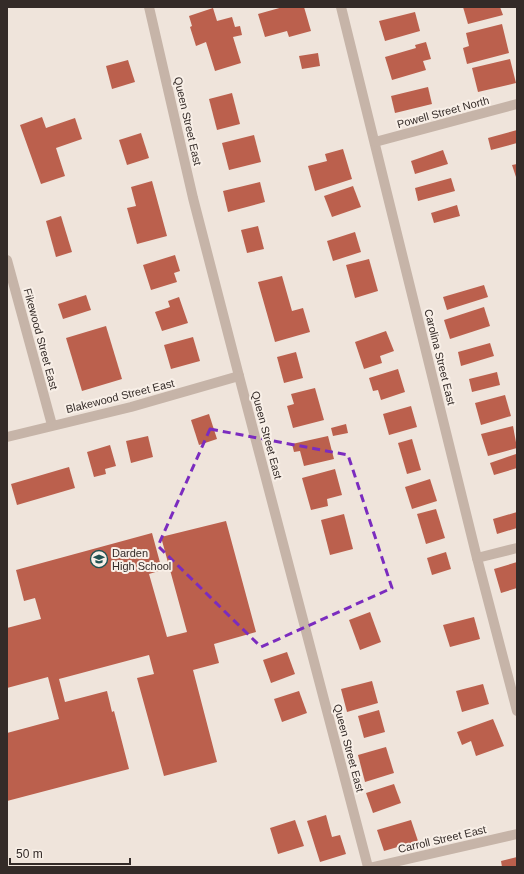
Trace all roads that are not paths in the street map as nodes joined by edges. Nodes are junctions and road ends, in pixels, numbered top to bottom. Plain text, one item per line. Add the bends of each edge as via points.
1 (149, 7) edge
2 (341, 7) edge
3 (517, 104) edge
4 (375, 142) junction
5 (7, 260) edge
6 (239, 376) junction
7 (52, 425) junction
8 (7, 437) edge
9 (517, 548) edge
10 (477, 558) junction
11 (517, 711) edge
12 (517, 834) edge
13 (368, 867) edge
14 (373, 867) edge

1 - 6 street, Queen Street East via 193,198
2 - 4 street, Carolina Street East
3 - 4 street, Powell Street North
4 - 10 street, Carolina Street East
5 - 7 street, Fikewood Street East
6 - 7 street, Blakewood Street East via 131,407
6 - 13 street, Queen Street East
7 - 8 street, Blakewood Street East
9 - 10 street
10 - 11 street, Carolina Street East
12 - 14 street, Carroll Street East

